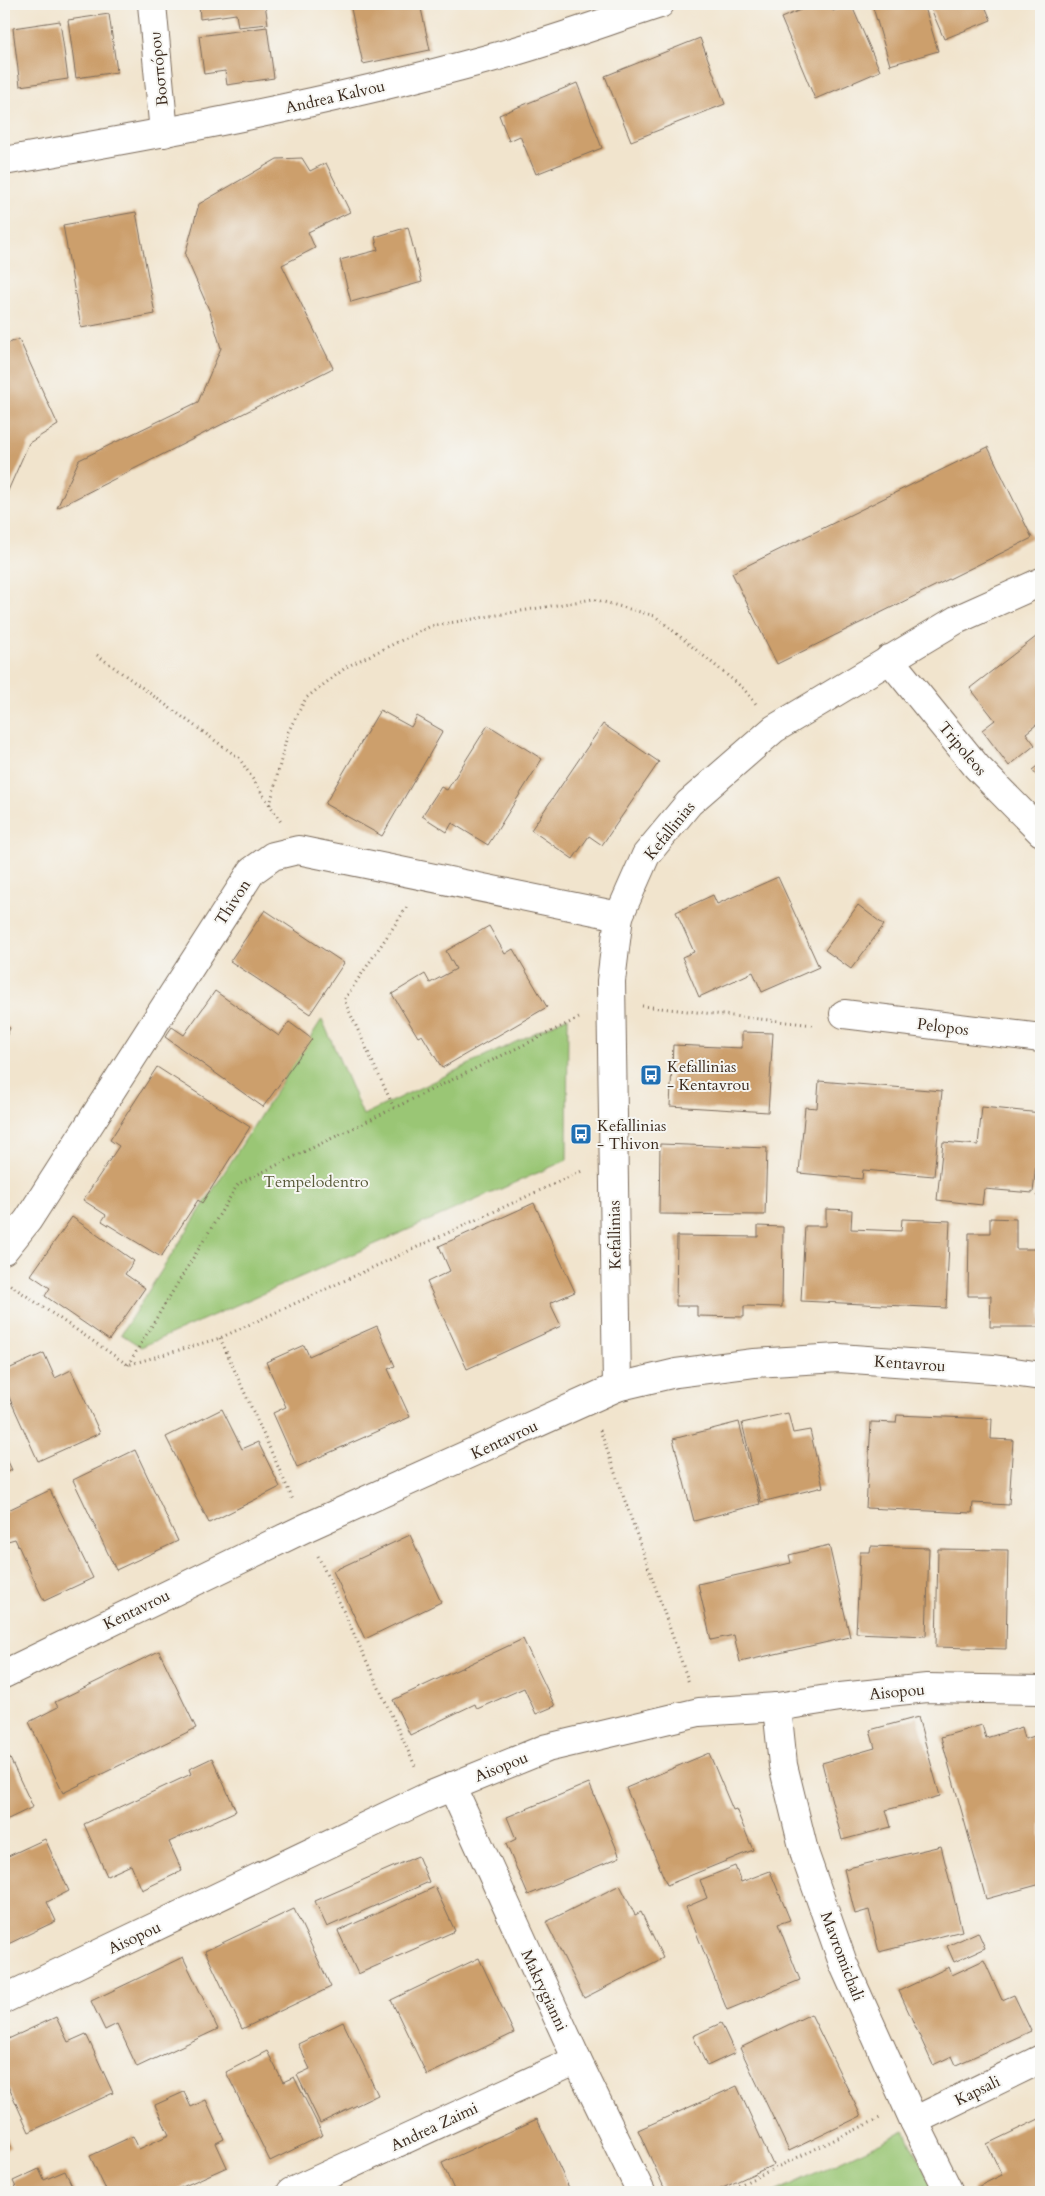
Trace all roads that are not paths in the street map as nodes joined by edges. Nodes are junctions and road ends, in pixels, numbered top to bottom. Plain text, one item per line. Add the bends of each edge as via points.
1 (152, 4) edge
2 (660, 4) edge
3 (164, 133) junction
4 (4, 161) edge
5 (1041, 582) edge
6 (889, 659) junction
7 (1041, 832) edge
8 (619, 916) junction
9 (844, 1014) road end
10 (1041, 1038) edge
11 (4, 1250) edge
12 (1041, 1376) edge
13 (617, 1387) junction
14 (4, 1674) edge
15 (1041, 1690) edge
16 (777, 1707) junction
17 (441, 1791) junction
18 (4, 1998) edge
19 (1041, 2059) edge
20 (577, 2060) junction
21 (910, 2113) junction
22 (291, 2192) edge
23 (641, 2192) edge
24 (949, 2192) edge

1 - 3 street, Βοσπόρου
2 - 3 street, Andrea Kalvou via 492,58
3 - 4 street, Andrea Kalvou
5 - 6 street, Kefallinias via 956,620
6 - 7 street, Tripoleos via 977,767
6 - 8 street, Kefallinias via 774,729 689,803 646,855
8 - 11 street, Thivon via 298,850 273,856 252,871 28,1220
8 - 13 street, Kefallinias via 611,981
9 - 10 street, Pelopos
12 - 13 street, Kentavrou via 993,1369 840,1358 754,1363 676,1373
13 - 14 street, Kentavrou via 305,1528
15 - 16 street, Aisopou via 927,1688
16 - 17 street, Aisopou via 699,1712 547,1748
16 - 21 street, Mavromichali via 783,1765 805,1855 843,1963
17 - 18 street, Aisopou
17 - 20 street, Makrygianni
19 - 21 street, Kapsali
20 - 22 street, Andrea Zaimi
20 - 23 street, Makrygianni
21 - 24 street, Mavromichali

